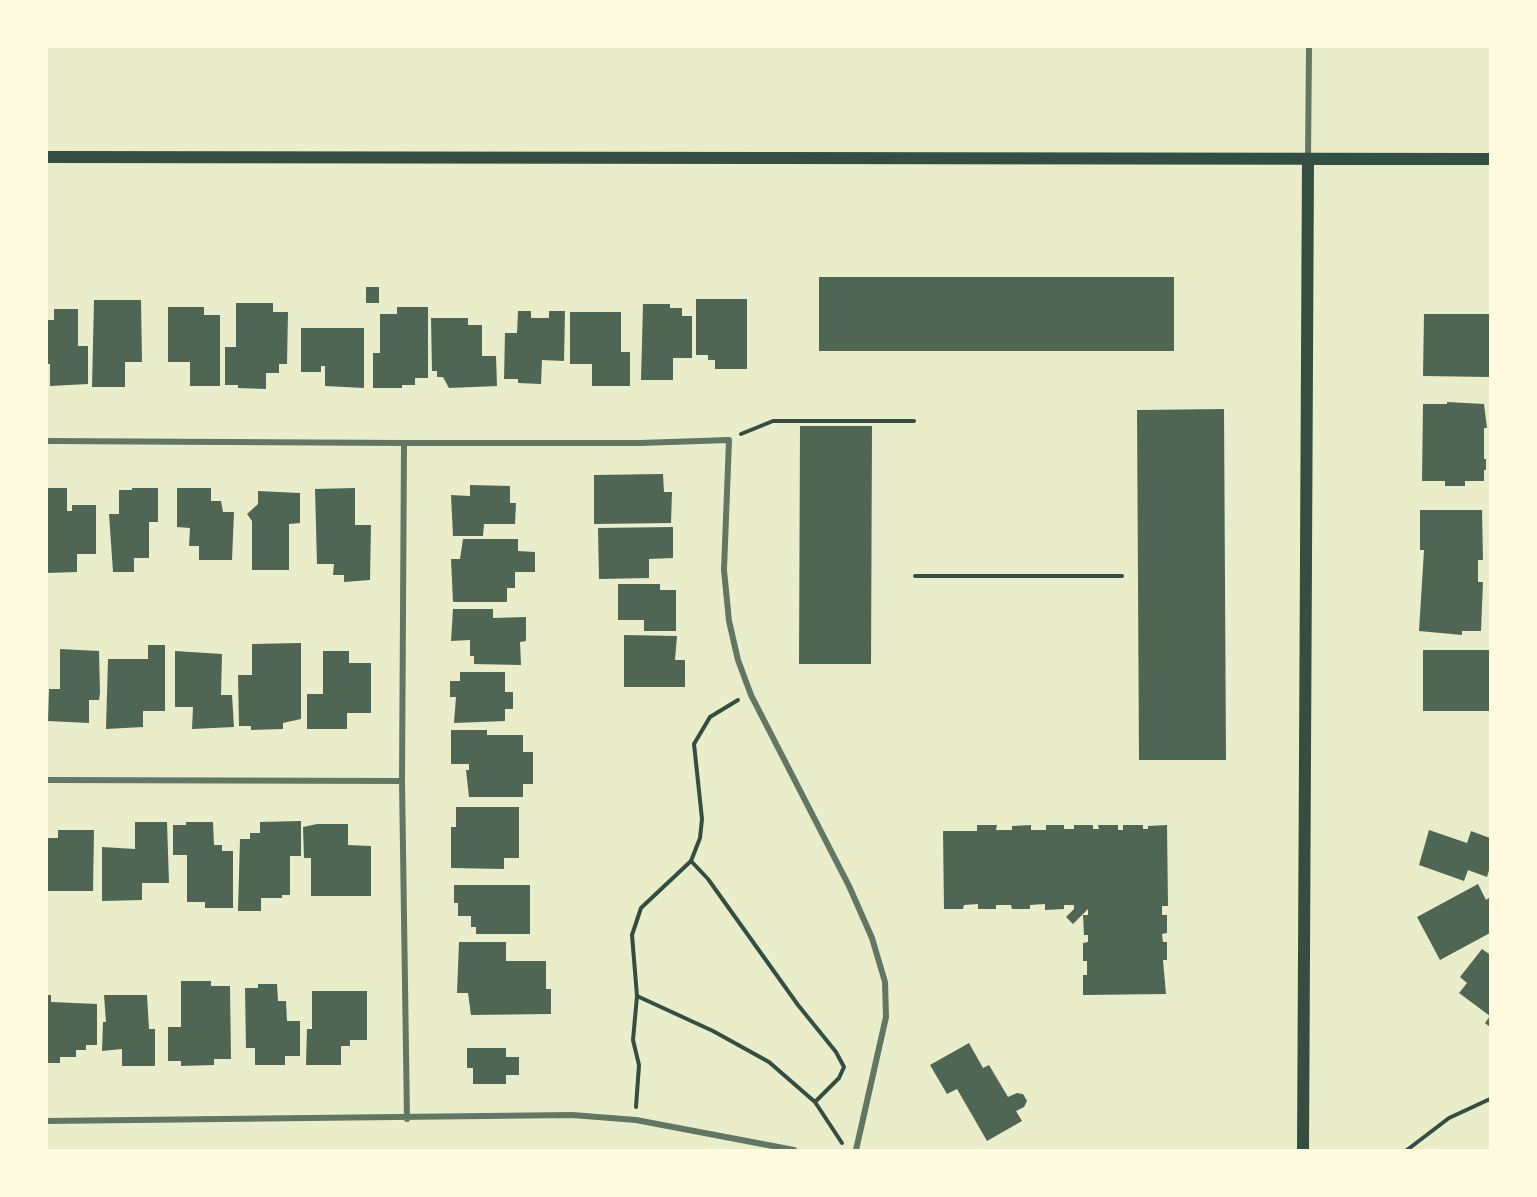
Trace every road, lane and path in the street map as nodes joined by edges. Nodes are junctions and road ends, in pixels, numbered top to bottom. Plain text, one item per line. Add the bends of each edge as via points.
1 (1309, 46) edge
2 (46, 157) edge
3 (1491, 159) edge
4 (1308, 160) junction
5 (914, 421) dead end
6 (729, 440) junction
7 (46, 441) edge
8 (404, 443) junction
9 (915, 576) dead end
10 (1122, 576) dead end
11 (751, 695) junction
12 (46, 780) edge
13 (402, 781) junction
14 (691, 861) junction
15 (637, 996) junction
16 (1491, 1099) edge
17 (815, 1102) junction
18 (407, 1119) junction
19 (636, 1120) junction
20 (46, 1121) edge
21 (794, 1150) edge
22 (846, 1150) edge
23 (856, 1150) edge
24 (1303, 1150) edge
25 (1407, 1150) edge

1 - 4 street
2 - 4 main road
3 - 4 main road
4 - 24 main road
5 - 6 path via 772,421
6 - 8 street
6 - 11 street via 724,570 729,621
7 - 8 street
8 - 13 street
9 - 10 path
11 - 14 path via 710,717 694,744 702,819
11 - 23 street via 849,886 873,938 885,982 886,1017
12 - 13 street
13 - 18 street
14 - 15 path via 641,908 632,935
14 - 17 path via 844,1067 839,1078
15 - 17 path via 769,1062
15 - 19 path via 633,1040 639,1065
16 - 25 path via 1449,1118
17 - 22 path
18 - 19 street via 572,1115
18 - 20 street
19 - 21 street

